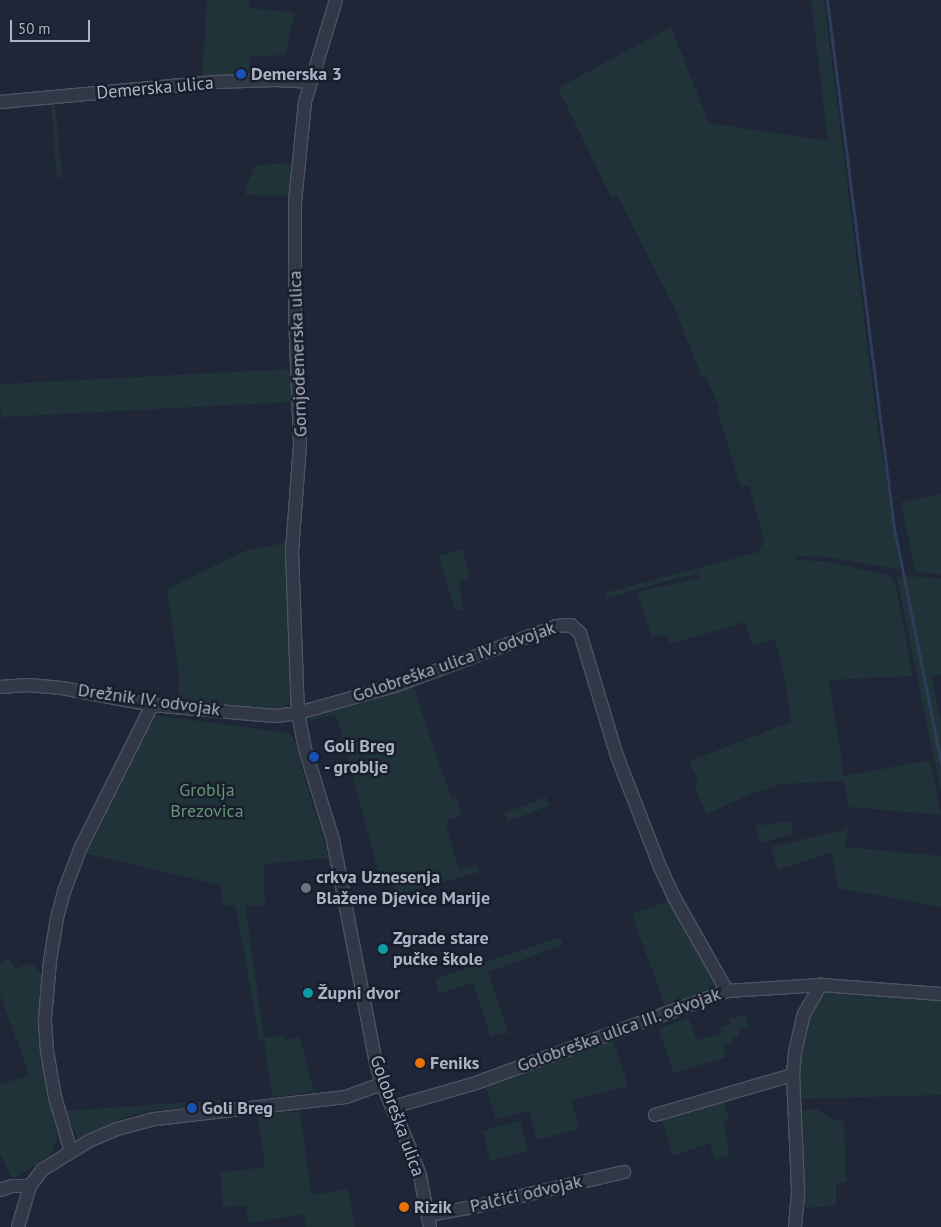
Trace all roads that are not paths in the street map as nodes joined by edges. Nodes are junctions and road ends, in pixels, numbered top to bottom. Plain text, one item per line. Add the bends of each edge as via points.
1 (336, 0) edge
2 (310, 82) junction
3 (0, 102) edge
4 (0, 687) edge
5 (152, 705) junction
6 (298, 713) junction
7 (821, 984) junction
8 (727, 991) junction
9 (941, 994) edge
10 (793, 1075) junction
11 (382, 1084) junction
12 (393, 1107) junction
13 (655, 1115) dead end
14 (71, 1152) junction
15 (624, 1172) dead end
16 (30, 1186) junction
17 (0, 1190) edge
18 (429, 1221) edge
19 (18, 1227) edge
20 (796, 1227) edge

1 - 2 street, Gornjodemerska ulica
2 - 3 street, Demerska ulica via 215,82
2 - 6 street, Gornjodemerska ulica via 301,124 295,202 300,445 292,551
4 - 5 street, Drežnik IV. odvojak via 62,688
5 - 6 street, Drežnik IV. odvojak via 275,716
5 - 14 street via 81,847 57,918 45,1019 55,1097
6 - 8 street, Golobreška ulica IV. odvojak via 411,680 556,626 575,627 580,633 617,756 660,867
6 - 11 street, Golobreška ulica via 305,749 333,840
7 - 8 street, Golobreška ulica III. odvojak
7 - 9 street, Golobreška ulica III. odvojak
7 - 10 street via 804,1014
8 - 12 street, Golobreška ulica III. odvojak via 476,1083
10 - 13 street
10 - 20 street via 798,1189
11 - 12 street, Golobreška ulica
11 - 14 street via 346,1097 155,1119 117,1129
12 - 18 street, Golobreška ulica via 410,1148
14 - 16 street via 42,1170
15 - 18 street, Palčići odvojak
16 - 17 street
16 - 19 street

